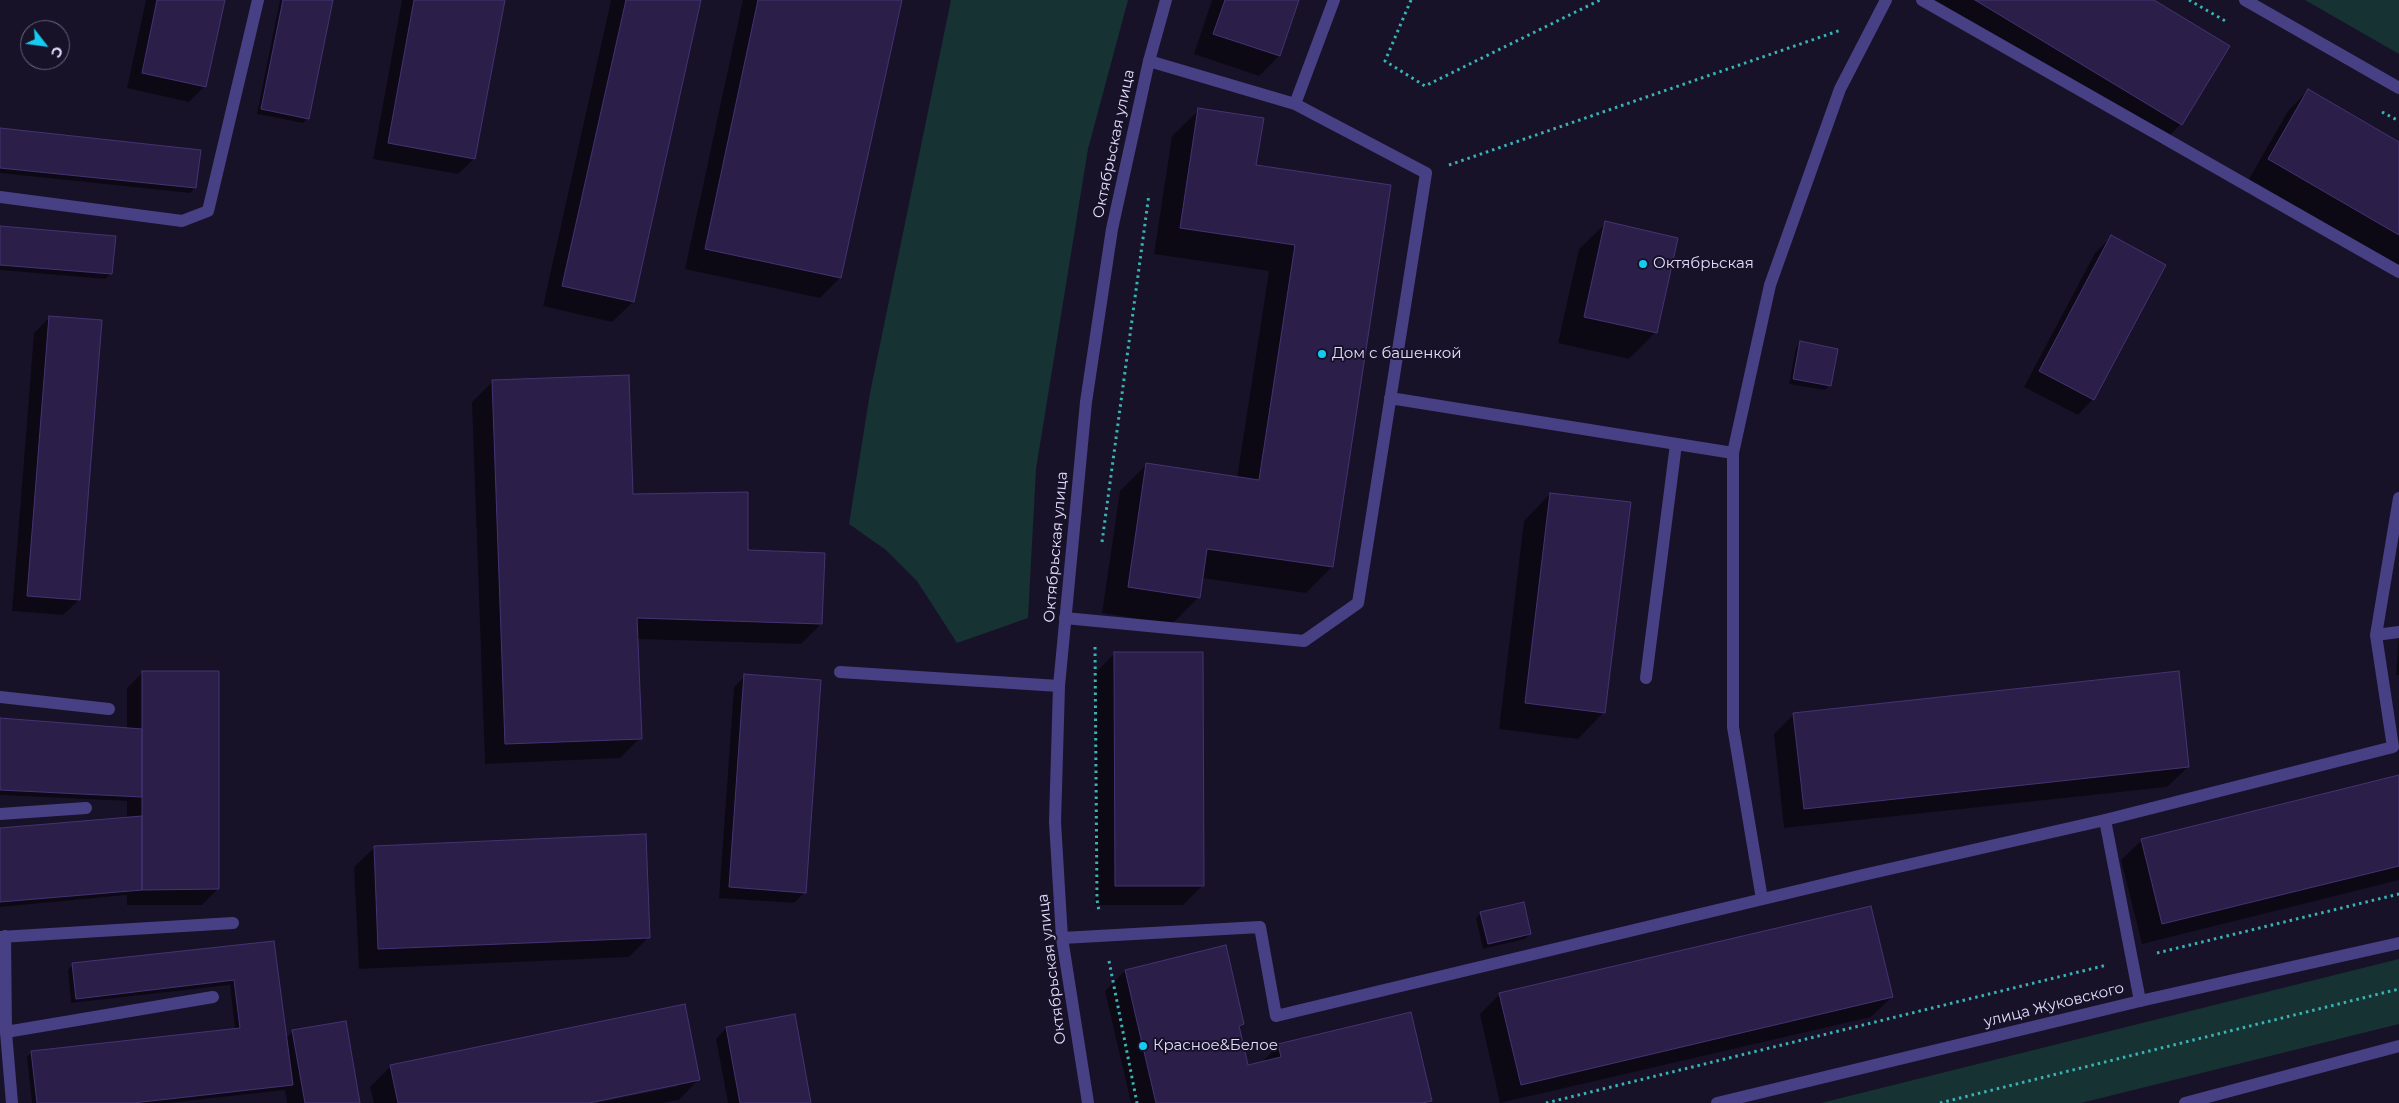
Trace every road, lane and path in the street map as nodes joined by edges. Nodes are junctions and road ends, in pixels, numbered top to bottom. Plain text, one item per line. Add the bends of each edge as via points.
1 (258, 0) edge
2 (1166, 0) edge
3 (1334, 0) edge
4 (1411, 0) edge
5 (1600, 0) edge
6 (1886, 0) edge
7 (1922, 0) edge
8 (2245, 0) edge
9 (1877, 18) junction
10 (1149, 60) junction
11 (2399, 88) edge
12 (1295, 104) junction
13 (1426, 173) junction
14 (1150, 188) dead end
15 (0, 197) edge
16 (2399, 272) edge
17 (1390, 398) junction
18 (1676, 444) junction
19 (1733, 453) junction
20 (2399, 498) edge
21 (1101, 548) dead end
22 (1065, 618) junction
23 (1095, 621) junction
24 (2399, 632) edge
25 (2376, 635) junction
26 (840, 672) dead end
27 (1646, 678) dead end
28 (1059, 686) junction
29 (0, 697) edge
30 (109, 709) dead end
31 (86, 808) dead end
32 (0, 814) edge
33 (2105, 820) junction
34 (2399, 894) edge
35 (1762, 899) junction
36 (233, 923) dead end
37 (2, 936) edge
38 (1104, 936) junction
39 (1062, 938) junction
40 (2399, 943) edge
41 (2132, 959) junction
42 (2399, 989) edge
43 (213, 997) dead end
44 (2140, 1001) junction
45 (6, 1032) junction
46 (2399, 1046) edge
47 (12, 1103) edge
48 (1088, 1103) edge
49 (1137, 1103) edge
50 (1546, 1103) edge
51 (1718, 1103) edge
52 (1940, 1103) edge
53 (2185, 1103) edge

1 - 15 street via 208,211 182,221
2 - 10 street, Октябрьская улица
3 - 12 street
4 - 5 path via 1385,61 1426,86
6 - 9 street
7 - 16 street
8 - 11 street
9 - 13 path
9 - 19 street via 1840,90 1770,285
10 - 12 street
10 - 22 street, Октябрьская улица via 1112,228 1087,393
12 - 13 street
13 - 17 street
14 - 21 path
17 - 18 street
17 - 23 street via 1358,603 1304,641
18 - 19 street
18 - 27 street
19 - 35 street via 1733,726
20 - 25 street
22 - 23 street
22 - 28 street, Октябрьская улица
23 - 38 path via 1097,900
24 - 25 street
25 - 33 street via 2393,747
26 - 28 street
28 - 39 street, Октябрьская улица via 1055,822
29 - 30 street
31 - 32 street
33 - 35 street
33 - 41 street
34 - 41 path
35 - 38 street via 1276,1016 1260,927
36 - 37 street
37 - 45 street
38 - 39 street
38 - 49 path
39 - 48 street, Октябрьская улица
40 - 44 street, улица Жуковского
41 - 44 street
41 - 50 path
42 - 52 path
43 - 45 street
44 - 51 street, улица Жуковского
45 - 47 street
46 - 53 street

